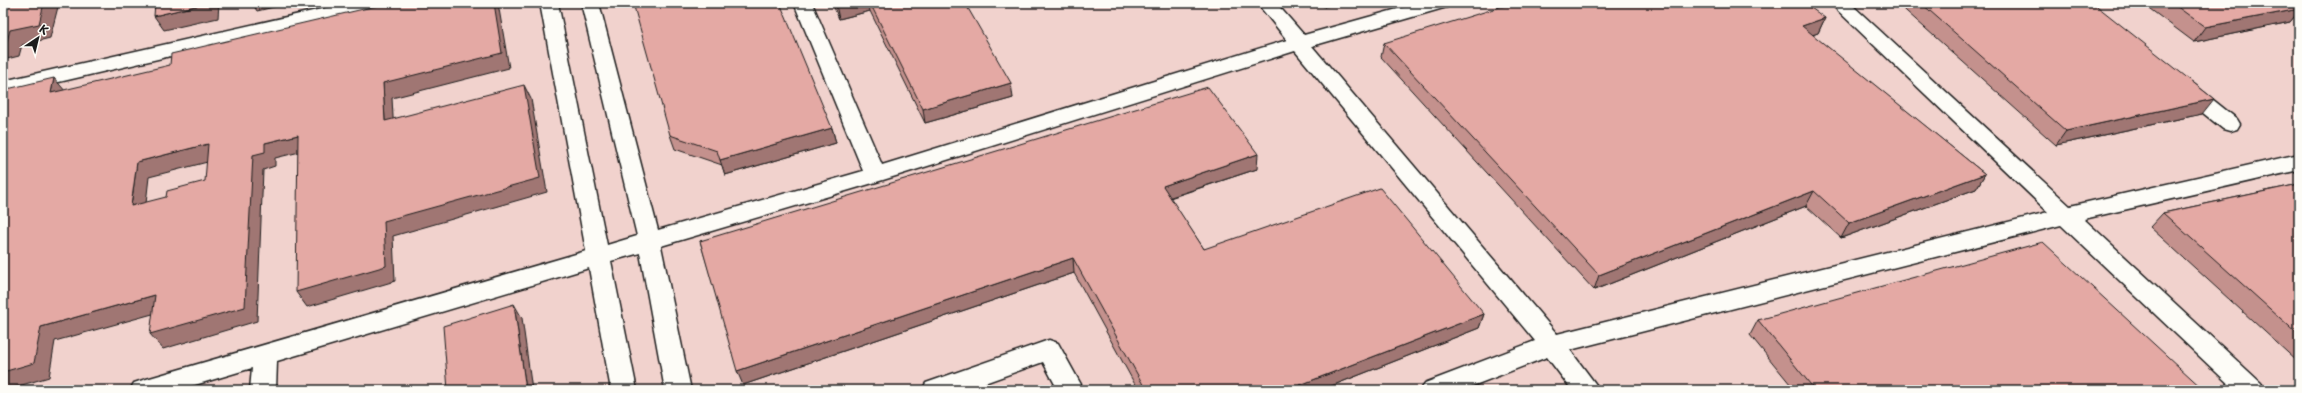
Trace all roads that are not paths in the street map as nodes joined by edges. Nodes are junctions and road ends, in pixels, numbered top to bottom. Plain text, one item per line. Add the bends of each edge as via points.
1 (373, 3) edge
2 (549, 3) edge
3 (590, 3) edge
4 (803, 3) edge
5 (1266, 3) edge
6 (1440, 3) edge
7 (1839, 3) edge
8 (1299, 43) junction
9 (2169, 76) edge
10 (3, 88) edge
11 (2230, 124) dead end
12 (2299, 162) edge
13 (874, 175) junction
14 (2067, 216) junction
15 (649, 240) junction
16 (597, 255) junction
17 (1552, 345) junction
18 (265, 354) junction
19 (143, 390) edge
20 (263, 390) edge
21 (624, 390) edge
22 (678, 390) edge
23 (935, 390) edge
24 (1071, 390) edge
25 (1434, 390) edge
26 (1587, 390) edge
27 (2252, 390) edge

1 - 10 street
2 - 16 street
3 - 15 street
4 - 13 street
5 - 8 street
6 - 8 street
7 - 14 street
8 - 13 street
8 - 17 street
9 - 11 street
12 - 14 street
13 - 15 street
14 - 17 street
14 - 27 street
15 - 16 street
15 - 22 street
16 - 18 street
16 - 21 street
17 - 25 street
17 - 26 street
18 - 19 street
18 - 20 street
23 - 24 street via 1049,350

